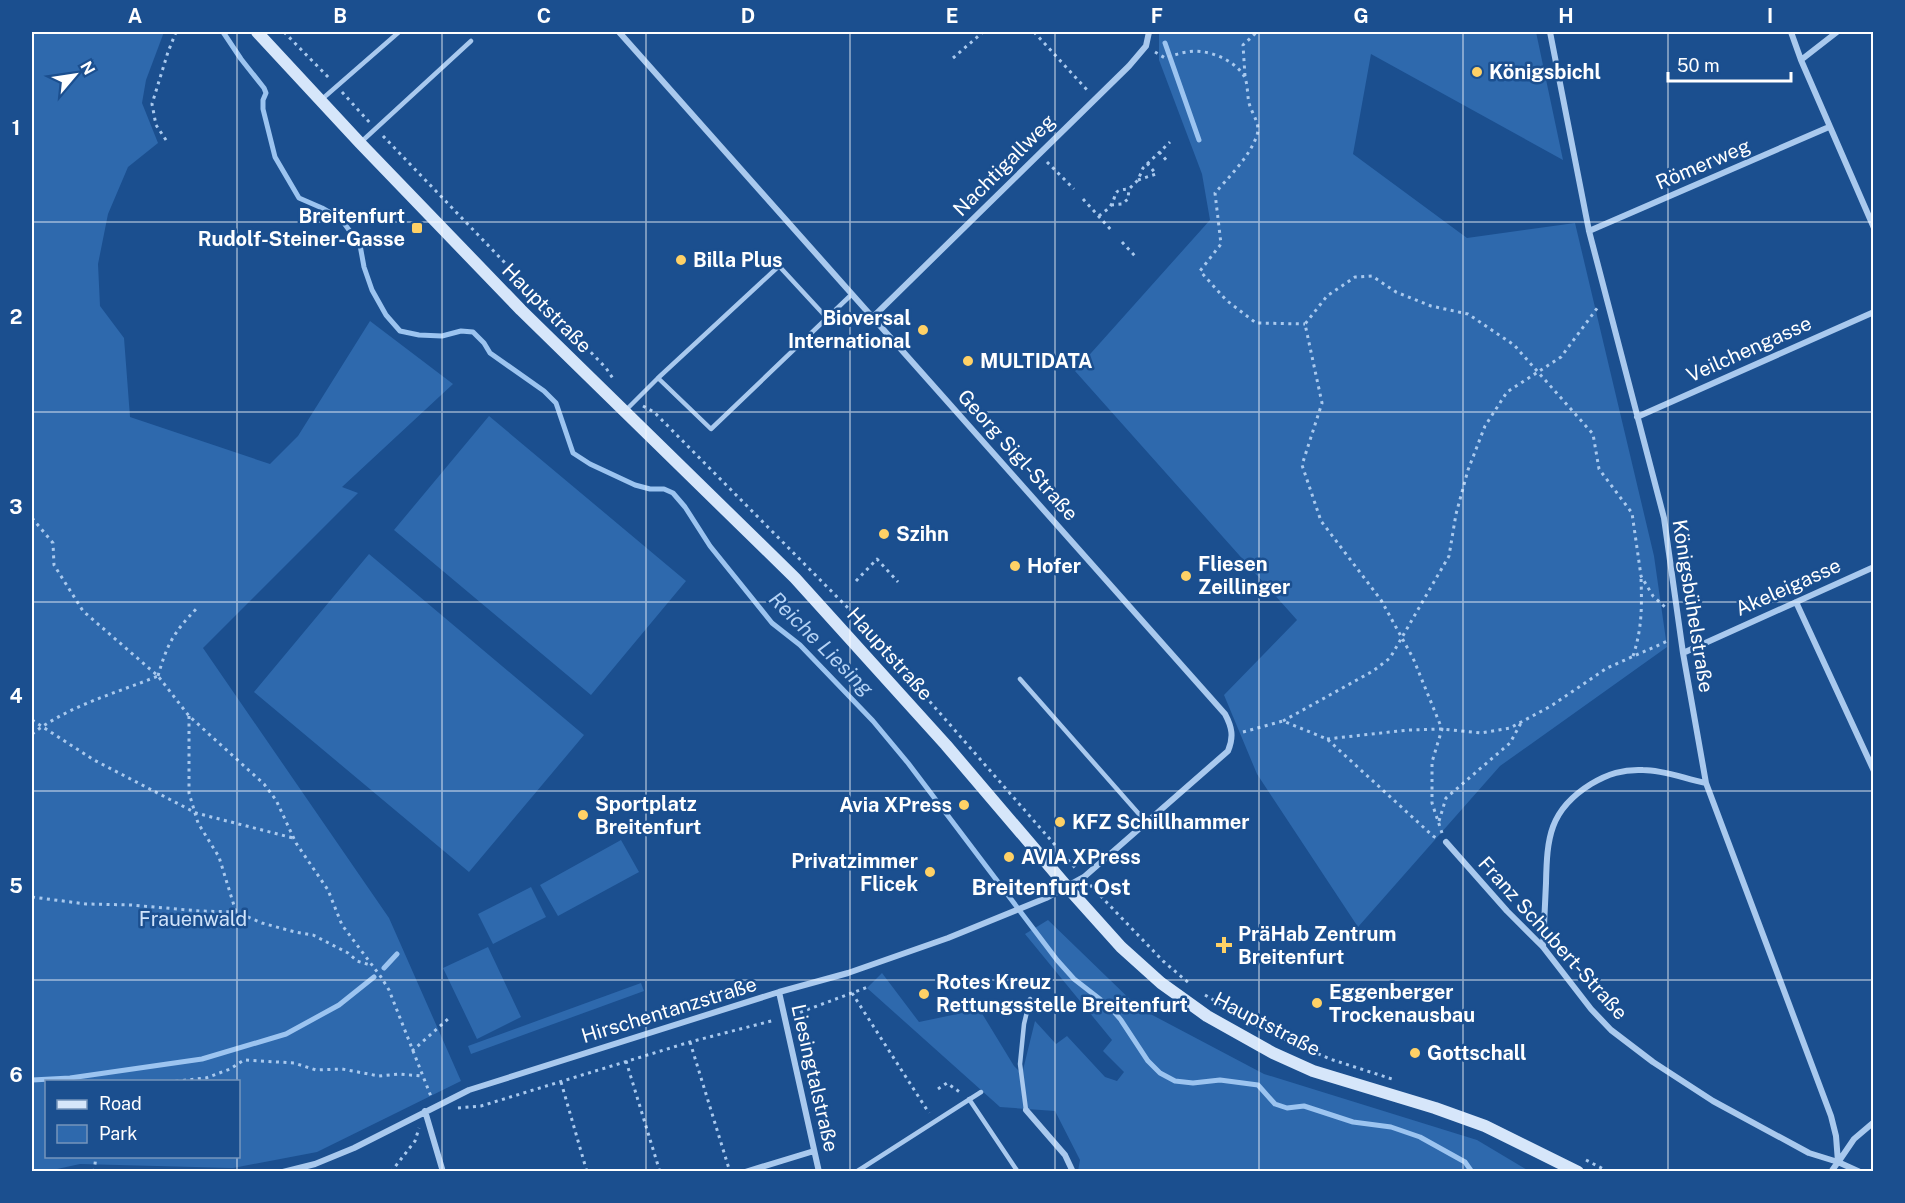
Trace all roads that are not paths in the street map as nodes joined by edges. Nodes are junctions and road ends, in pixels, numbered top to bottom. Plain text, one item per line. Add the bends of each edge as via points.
1 (258, 32) edge
2 (399, 32) edge
3 (619, 32) edge
4 (1149, 32) edge
5 (1550, 32) edge
6 (1791, 32) edge
7 (1837, 32) edge
8 (471, 41) dead end
9 (1801, 60) junction
10 (321, 100) junction
11 (1829, 127) junction
12 (360, 143) junction
13 (1874, 228) edge
14 (1589, 231) junction
15 (851, 295) junction
16 (1874, 312) edge
17 (873, 317) junction
18 (827, 318) junction
19 (658, 378) junction
20 (624, 412) junction
21 (1637, 417) junction
22 (1874, 567) edge
23 (1796, 602) junction
24 (1683, 653) junction
25 (1020, 679) dead end
26 (1874, 771) edge
27 (1706, 783) junction
28 (1146, 822) junction
29 (1446, 842) road end
30 (1068, 888) junction
31 (1543, 947) junction
32 (779, 992) junction
33 (1030, 999) dead end
34 (981, 1092) dead end
35 (969, 1100) junction
36 (1026, 1110) joint
37 (425, 1111) junction
38 (1874, 1122) edge
39 (814, 1151) junction
40 (1838, 1162) junction
41 (284, 1172) edge
42 (443, 1172) edge
43 (745, 1172) edge
44 (819, 1172) edge
45 (856, 1172) edge
46 (1018, 1172) edge
47 (1073, 1172) edge
48 (1578, 1172) edge
49 (1831, 1172) edge
50 (1860, 1172) edge

1 - 10 main road, Hauptstraße
2 - 10 lane
3 - 15 street, Georg Sigl-Straße
4 - 17 street, Nachtigallweg via 1146,46 1095,99
5 - 14 street, Königsbühelstraße
6 - 9 street
7 - 9 street
8 - 12 lane
9 - 11 street
10 - 12 main road, Hauptstraße
11 - 13 street
11 - 14 street, Römerweg
12 - 20 main road, Hauptstraße
14 - 21 street, Königsbühelstraße
15 - 17 street, Georg Sigl-Straße
15 - 18 lane
16 - 21 street, Veilchengasse
17 - 28 street, Georg Sigl-Straße via 1225,714 1232,735 1228,751
18 - 19 lane via 711,429
18 - 19 lane via 779,266
19 - 20 lane
20 - 30 main road, Hauptstraße via 795,578
21 - 24 street, Königsbühelstraße via 1664,518
22 - 23 street, Akeleigasse
23 - 24 street, Akeleigasse
23 - 26 street
24 - 27 street, Königsbühelstraße
25 - 28 lane
27 - 31 street via 1644,770 1620,770 1580,791 1565,805 1547,845
27 - 40 street, Königsbühelstraße via 1831,1116
28 - 30 street
29 - 31 street, Franz Schubert-Straße
30 - 32 street, Hirschentanzstraße via 948,938
30 - 48 main road, Hauptstraße via 1121,947 1161,983 1234,1033 1313,1071 1485,1126
31 - 40 street, Franz Schubert-Straße via 1611,1030 1653,1062 1713,1101 1790,1143
32 - 37 street, Hirschentanzstraße via 469,1090
32 - 39 street, Liesingtalstraße
33 - 36 lane via 1020,1064
34 - 35 lane
35 - 45 lane
35 - 46 lane
36 - 47 street via 1065,1155
37 - 41 street, Hirschentanzstraße via 354,1148
37 - 42 street
38 - 40 street via 1854,1139
39 - 43 street
39 - 44 street, Liesingtalstraße
40 - 49 street
40 - 50 street, Franz Schubert-Straße

